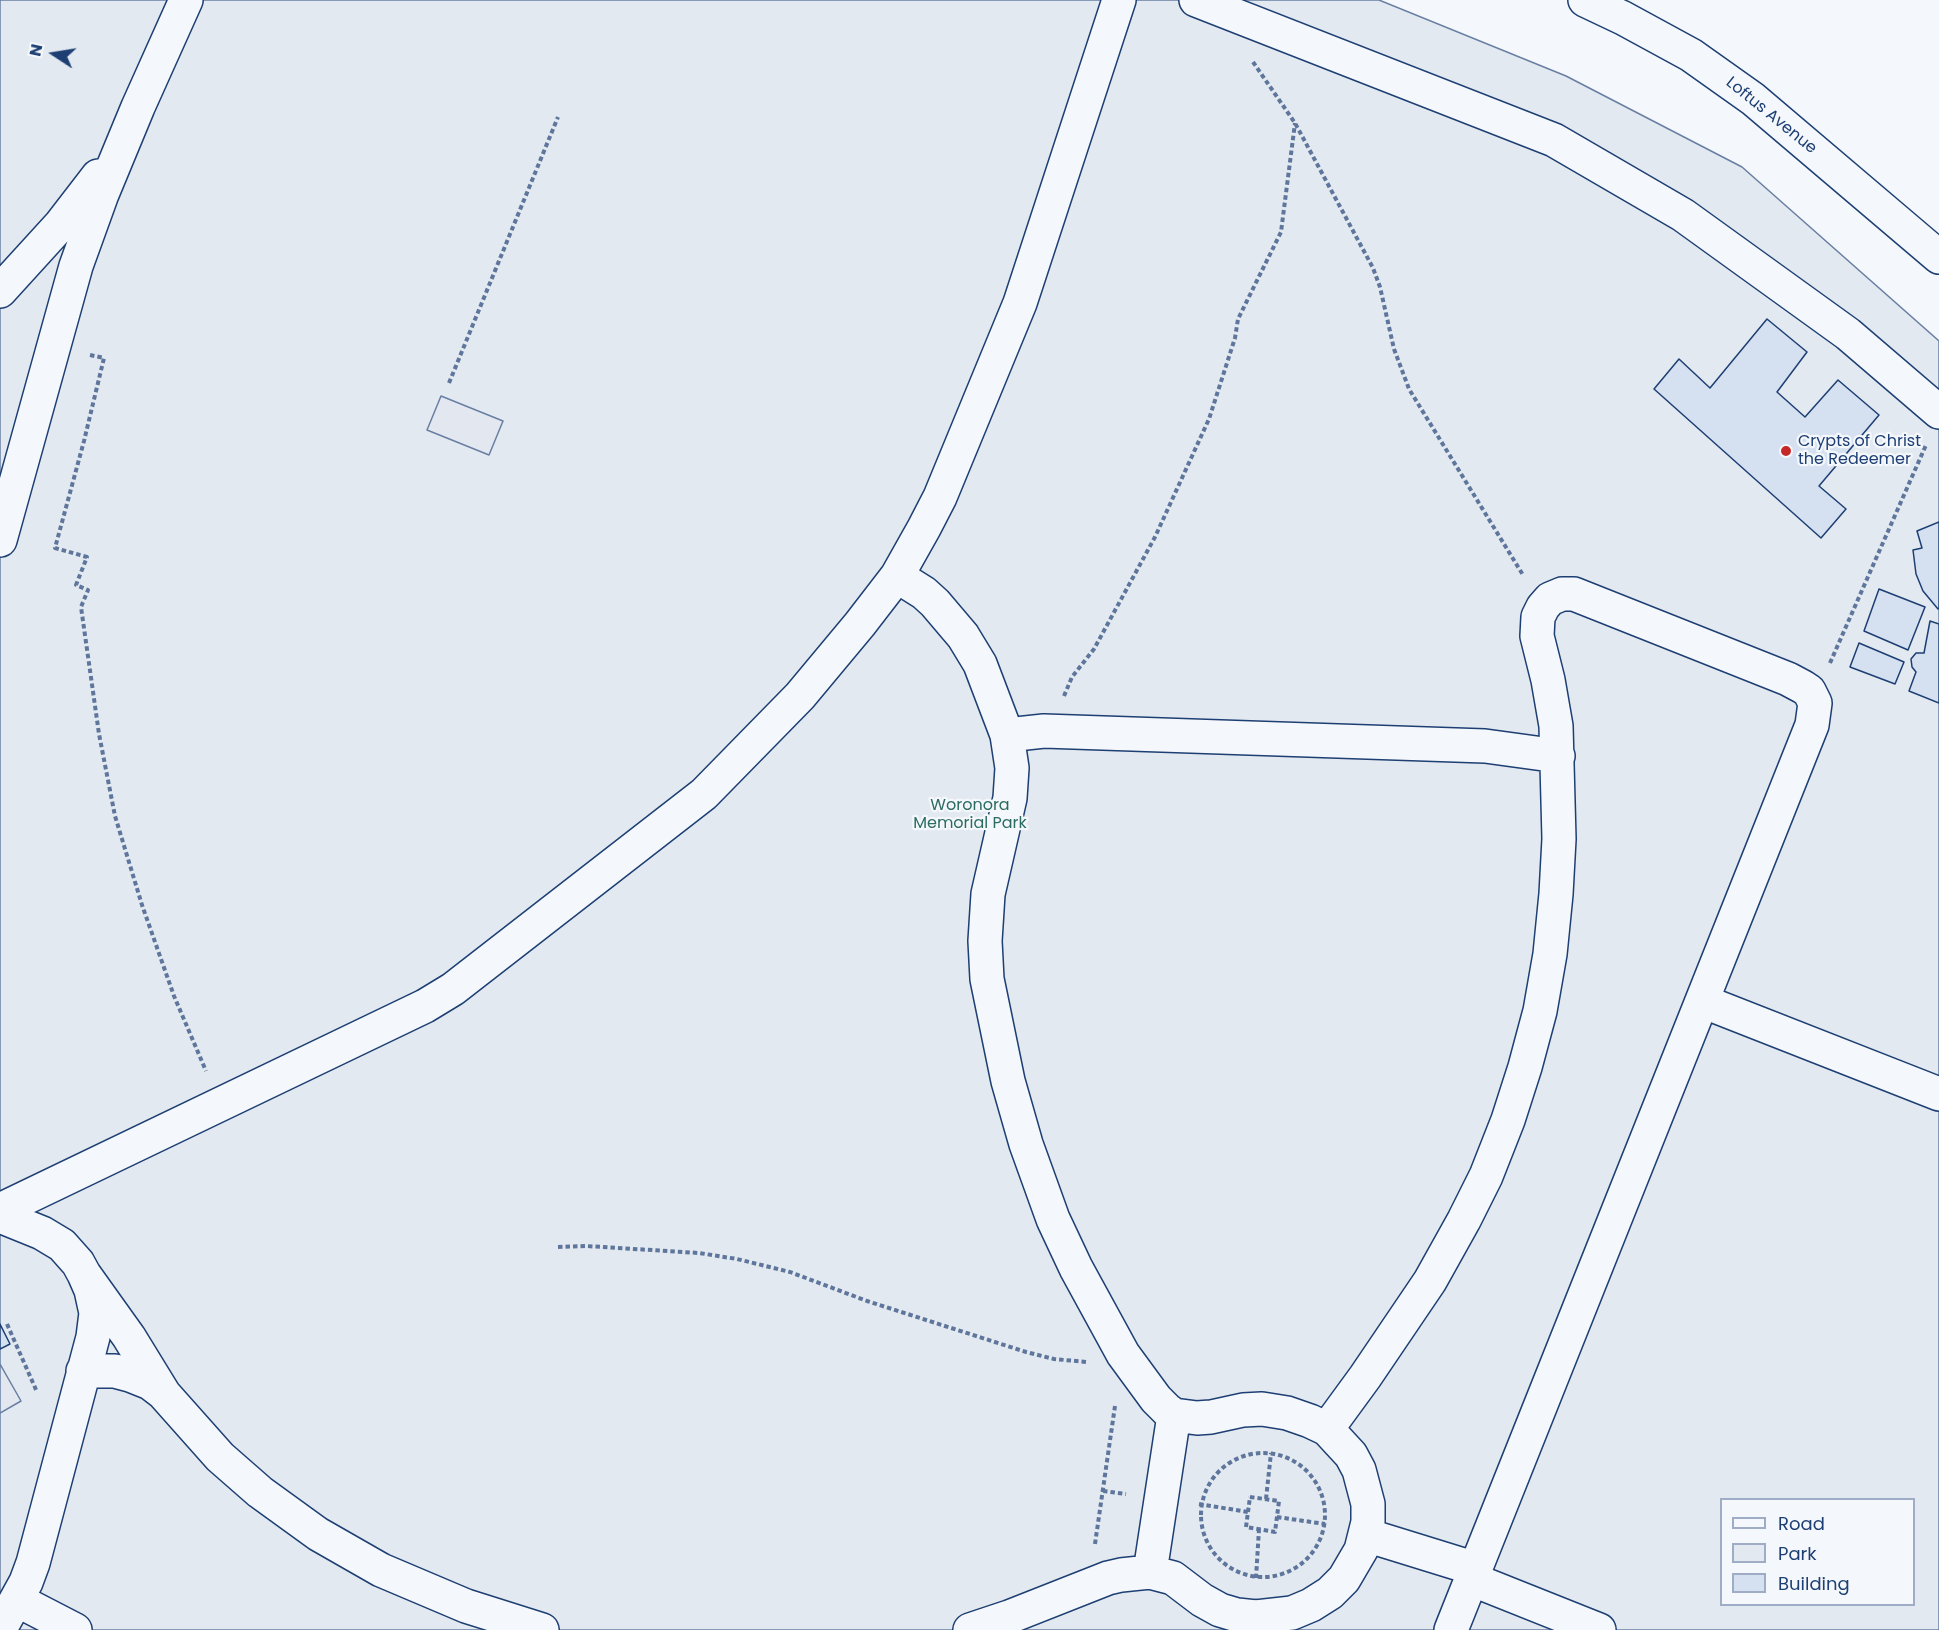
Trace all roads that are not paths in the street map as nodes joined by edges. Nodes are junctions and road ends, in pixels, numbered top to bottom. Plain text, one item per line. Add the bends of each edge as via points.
1 (186, 0) edge
2 (1119, 0) edge
3 (1196, 0) edge
4 (1586, 0) edge
5 (138, 107) junction
6 (1939, 257) edge
7 (0, 291) edge
8 (1934, 425) edge
9 (0, 540) edge
10 (897, 576) junction
11 (1007, 735) junction
12 (1558, 756) junction
13 (1702, 1000) junction
14 (1939, 1094) edge
15 (0, 1210) edge
16 (0, 1216) edge
17 (84, 1274) junction
18 (83, 1371) junction
19 (164, 1394) junction
20 (1174, 1415) junction
21 (1327, 1429) junction
22 (1366, 1535) junction
23 (1150, 1572) junction
24 (1474, 1574) junction
25 (17, 1600) junction
26 (0, 1629) edge
27 (75, 1630) edge
28 (542, 1630) edge
29 (970, 1630) edge
30 (1451, 1630) edge
31 (1599, 1630) edge

1 - 5 street
2 - 10 street via 1020,303 940,497
3 - 8 street via 1554,140 1683,215 1848,334
4 - 6 street, Loftus Avenue via 1691,55 1752,99
5 - 7 street via 90,188
5 - 9 street via 76,266
10 - 11 street via 924,593 963,636 980,664
10 - 15 street via 800,696 704,794 453,989
11 - 12 street via 1055,732 1485,746
11 - 20 street via 1012,768 1010,798 988,894 985,941 987,979 1008,1081 1039,1183 1076,1268 1122,1354 1156,1399
12 - 13 street via 1552,702 1536,636 1543,607 1562,594 1592,600 1788,679 1809,691 1814,699 1812,725
12 - 21 street via 1559,839 1550,954 1540,1011 1508,1120 1486,1176 1430,1281
13 - 14 street
13 - 24 street
16 - 17 street via 62,1245
17 - 18 street via 96,1313
17 - 19 street via 129,1336
18 - 19 street via 130,1375
18 - 25 street via 33,1563
19 - 28 street via 232,1468 326,1539 426,1590
20 - 21 street via 1197,1418 1262,1409 1287,1413
20 - 23 street
21 - 22 street via 1347,1449 1359,1470 1368,1504
22 - 23 street via 1344,1579 1330,1593 1292,1614 1256,1617 1220,1610 1173,1578
22 - 24 street
23 - 29 street via 1121,1575 1089,1585
24 - 30 street
24 - 31 street
25 - 26 street
25 - 27 street

